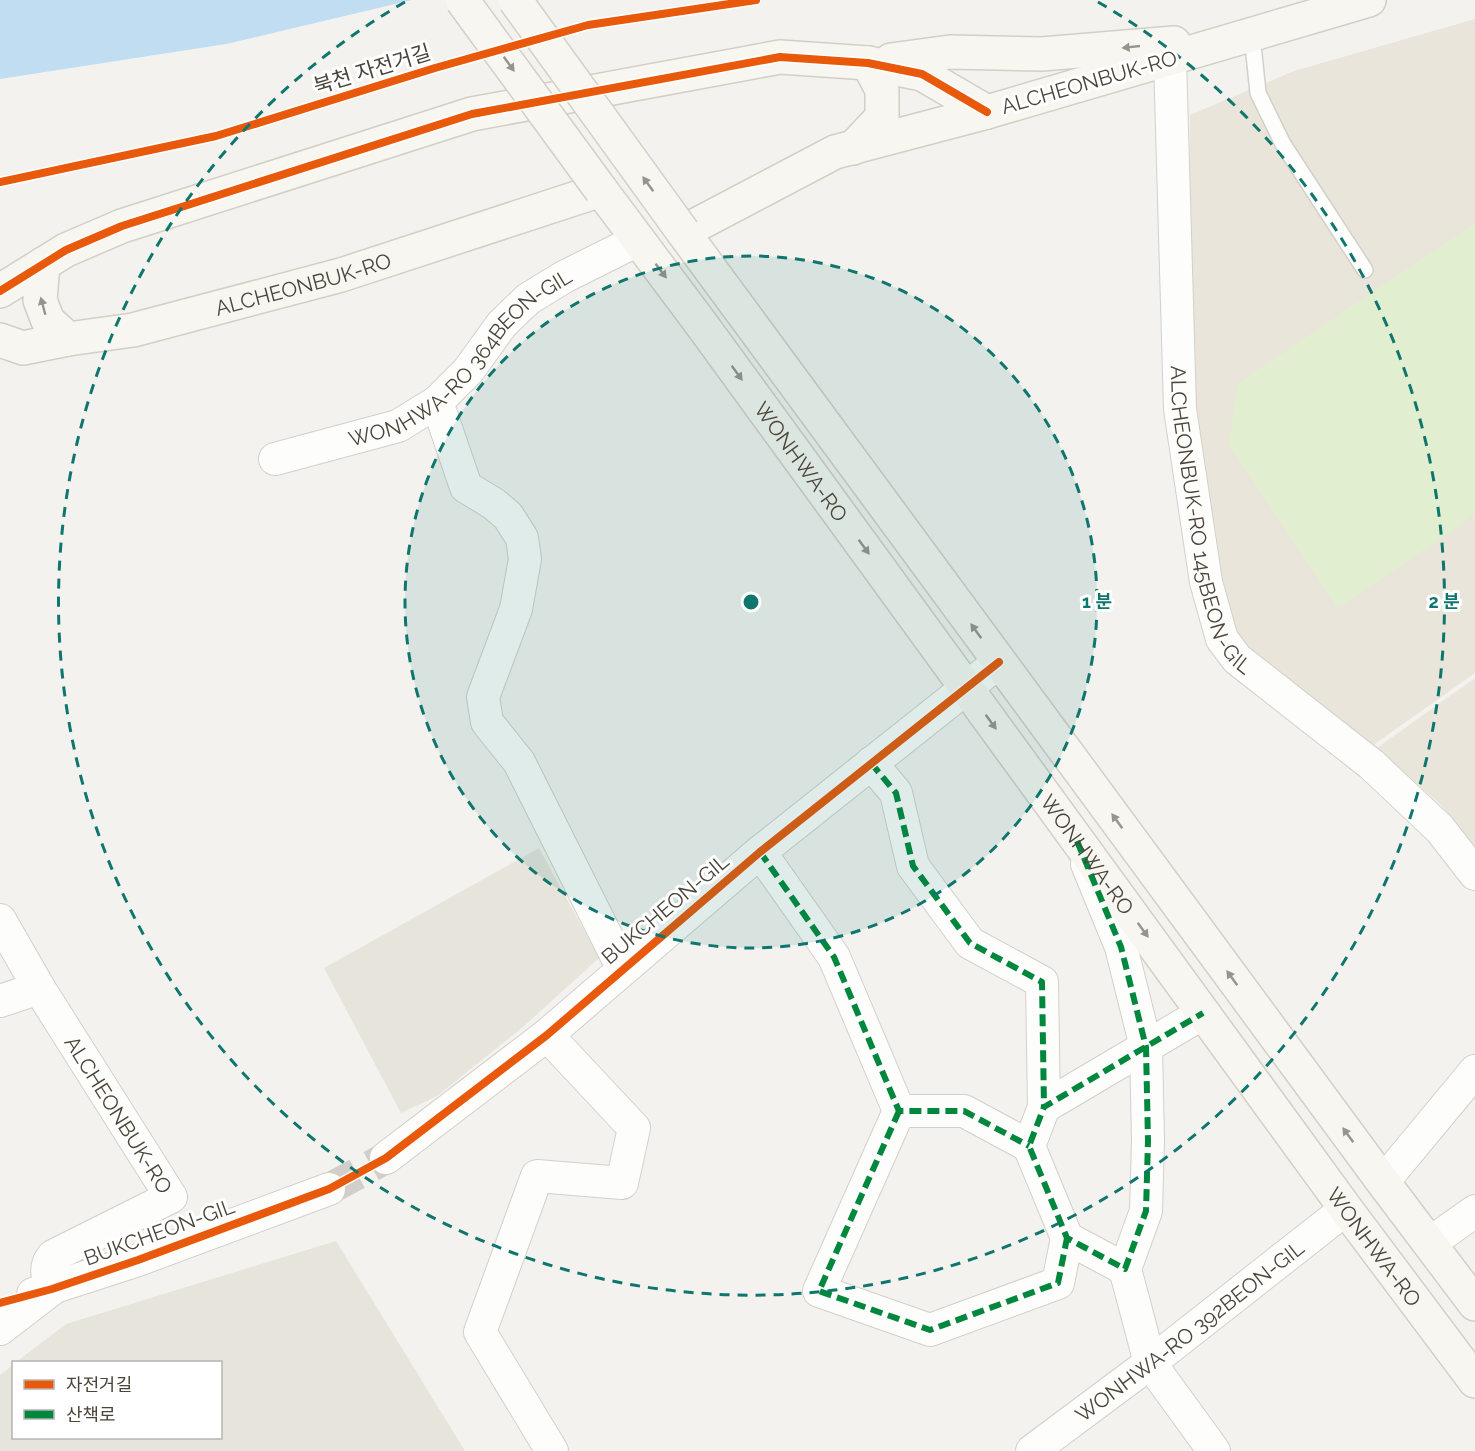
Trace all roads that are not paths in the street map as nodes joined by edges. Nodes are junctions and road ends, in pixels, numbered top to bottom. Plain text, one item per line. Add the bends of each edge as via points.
1 (462, 0) edge
2 (515, 0) edge
3 (1369, 0) edge
4 (1251, 35) junction
5 (1170, 59) junction
6 (868, 63) junction
7 (987, 112) junction
8 (853, 148) junction
9 (601, 190) junction
10 (683, 232) junction
11 (638, 240) junction
12 (43, 264) junction
13 (1365, 270) dead end
14 (0, 291) edge
15 (68, 339) junction
16 (8, 347) edge
17 (437, 402) junction
18 (275, 459) dead end
19 (999, 662) junction
20 (966, 688) junction
21 (871, 763) junction
22 (1077, 841) junction
23 (760, 852) junction
24 (1475, 874) edge
25 (0, 920) edge
26 (623, 969) junction
27 (39, 988) junction
28 (0, 1001) edge
29 (1203, 1013) junction
30 (547, 1035) junction
31 (1146, 1047) junction
32 (1475, 1071) edge
33 (1044, 1107) junction
34 (899, 1111) junction
35 (1029, 1146) junction
36 (386, 1158) tunnel mouth
37 (1383, 1182) junction
38 (329, 1189) tunnel mouth
39 (1346, 1209) junction
40 (1475, 1211) edge
41 (1068, 1238) junction
42 (1430, 1243) junction
43 (1125, 1269) junction
44 (52, 1289) junction
45 (0, 1304) edge
46 (1475, 1304) edge
47 (0, 1329) edge
48 (1150, 1363) junction
49 (1475, 1381) edge
50 (552, 1451) edge
51 (1032, 1451) edge
52 (1214, 1451) edge

1 -> 9 main road, WONHWA-RO, bridge
10 -> 2 main road, WONHWA-RO, bridge
3 - 4 main road, ALCHEONBUK-RO
4 - 5 main road, ALCHEONBUK-RO
4 -> 6 main road via 1042,54 950,52
4 - 13 lane via 1258,93 1283,144
5 - 7 main road, ALCHEONBUK-RO
5 - 24 street, ALCHEONBUK-RO 145BEON-GIL via 1180,410 1206,582 1222,639 1237,659 1371,764 1440,829
6 - 7 main road via 922,74
6 - 8 main road via 882,90 882,117
6 - 12 main road via 780,57 472,114 122,226
7 - 8 main road, ALCHEONBUK-RO
8 - 10 main road, ALCHEONBUK-RO via 836,152
9 - 11 main road, WONHWA-RO
9 - 15 main road, ALCHEONBUK-RO via 340,274 133,330
19 -> 10 main road, WONHWA-RO
11 - 17 street, WONHWA-RO 364BEON-GIL via 528,299
11 -> 20 main road, WONHWA-RO
12 - 14 main road
15 -> 12 main road via 48,321 40,300
15 - 16 main road, ALCHEONBUK-RO
17 - 18 street, WONHWA-RO 364BEON-GIL via 398,426
17 - 26 street via 466,487 508,516 522,538 525,559 516,609 483,697 487,722 519,762
19 - 20 street, BUKCHEON-GIL
37 -> 19 main road, WONHWA-RO
20 - 21 street, BUKCHEON-GIL
20 -> 22 main road, WONHWA-RO
21 - 23 street, BUKCHEON-GIL
21 - 33 street via 896,793 913,866 970,944 1042,982
22 -> 29 main road, WONHWA-RO
22 - 31 street via 1121,947
23 - 26 street, BUKCHEON-GIL
23 - 34 street via 834,957
25 - 27 street, ALCHEONBUK-RO
26 - 30 street, BUKCHEON-GIL
27 - 28 street
27 - 44 street, ALCHEONBUK-RO via 171,1197 53,1256 47,1276
29 - 31 street
29 - 39 main road, WONHWA-RO
30 - 36 street, BUKCHEON-GIL
30 - 50 street via 634,1128 622,1183 537,1176 480,1332
31 - 33 street
31 - 43 street via 1146,1211
32 - 37 street
33 - 35 street
34 - 35 street via 964,1111
34 - 41 street via 819,1291 930,1330 1058,1283
35 - 41 street
37 - 39 main road
37 - 42 main road, WONHWA-RO
38 - 44 street, BUKCHEON-GIL
39 - 48 street, WONHWA-RO 392BEON-GIL
39 - 49 main road, WONHWA-RO
40 - 42 street
41 - 43 street
42 - 46 main road, WONHWA-RO
43 - 48 street
44 - 45 street, BUKCHEON-GIL
44 - 47 street
48 - 51 street, WONHWA-RO 392BEON-GIL
48 - 52 street

